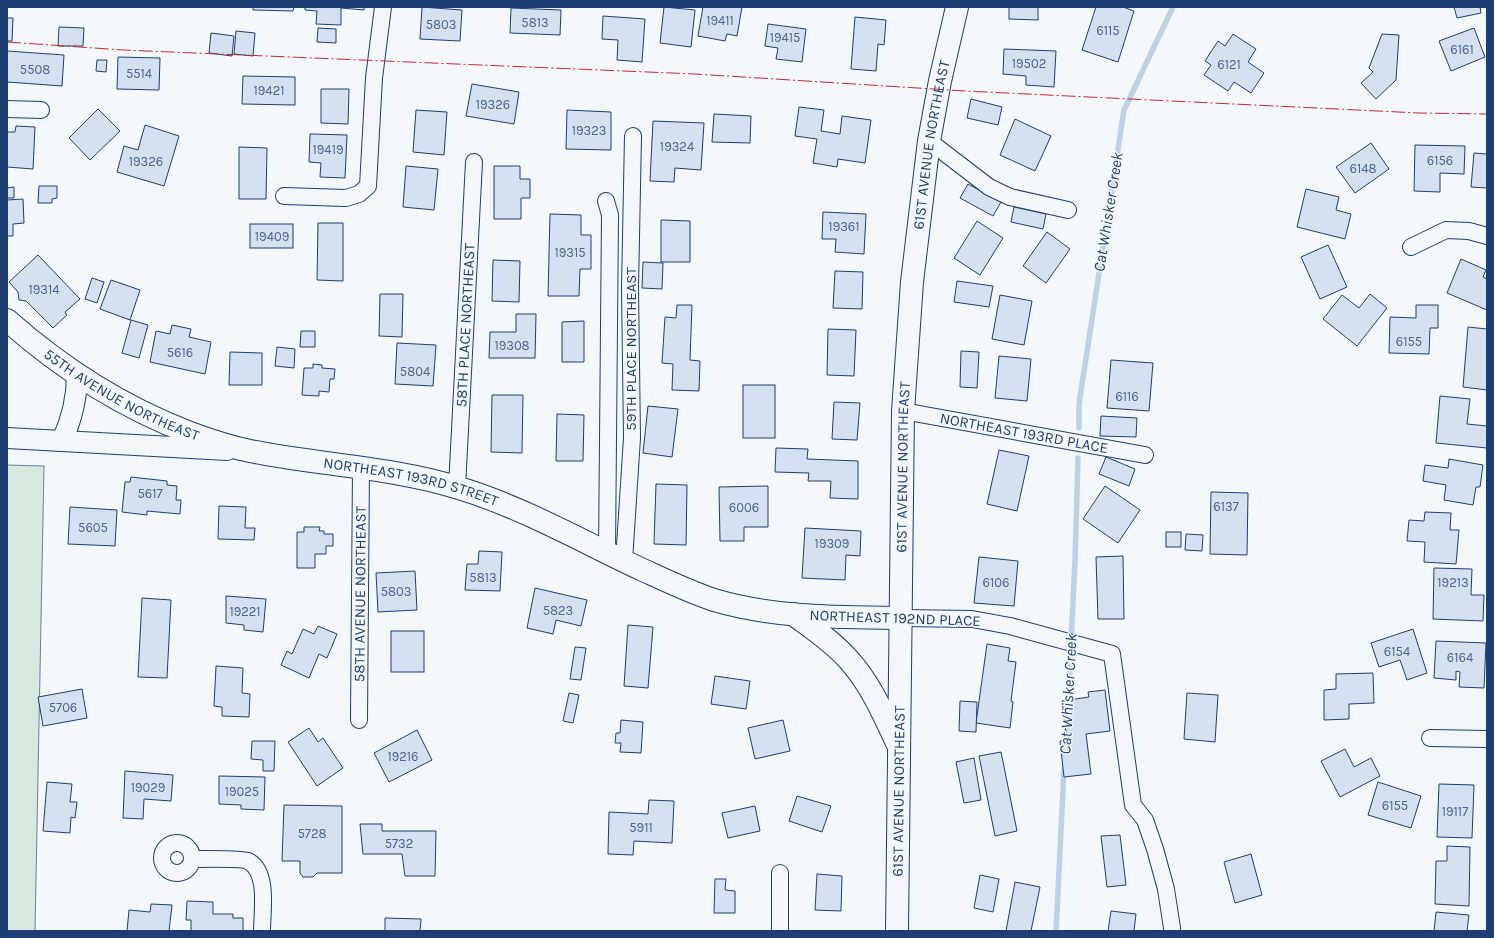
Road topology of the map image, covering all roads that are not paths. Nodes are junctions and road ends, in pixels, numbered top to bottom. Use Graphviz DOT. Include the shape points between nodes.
graph roads {
  1 [pos="383,7"];
  2 [pos="957,7"];
  3 [pos="7,109"];
  4 [pos="41,110"];
  5 [pos="633,136"];
  6 [pos="929,141"];
  7 [pos="474,162"];
  8 [pos="284,196"];
  9 [pos="606,201"];
  10 [pos="1068,210"];
  11 [pos="1487,236"];
  12 [pos="1411,247"];
  13 [pos="7,320"];
  14 [pos="77,375"];
  15 [pos="903,411"];
  16 [pos="7,438"];
  17 [pos="62,441"];
  18 [pos="248,451"];
  19 [pos="1145,455"];
  20 [pos="361,468"];
  21 [pos="457,488"];
  22 [pos="615,557"];
  23 [pos="793,614"];
  24 [pos="901,618"];
  25 [pos="359,720"];
  26 [pos="1430,738"];
  27 [pos="1487,739"];
  28 [pos="900,750"];
  29 [pos="192,859"];
  30 [pos="780,874"];
  31 [pos="1172,928"];
  32 [pos="262,931"];
  33 [pos="780,931"];
  34 [pos="897,931"];
  1 -- 8 [label="street" via="374,78 368,186 359,194 346,198"];
  2 -- 6 [label="main road, 61ST AVENUE NORTHEAST"];
  3 -- 4 [label="street"];
  5 -- 22 [label="street, 59TH PLACE NORTHEAST" via="630,288 632,438"];
  6 -- 10 [label="street" via="989,187 1010,197"];
  6 -- 15 [label="main road, 61ST AVENUE NORTHEAST" via="912,282"];
  7 -- 21 [label="street, 58TH PLACE NORTHEAST"];
  9 -- 22 [label="street, 59TH PLACE NORTHEAST" via="610,215"];
  11 -- 12 [label="street" via="1469,230 1446,230"];
  13 -- 14 [label="main road, 55TH AVENUE NORTHEAST"];
  14 -- 17 [label="street" via="77,394 73,412"];
  14 -- 18 [label="main road, 55TH AVENUE NORTHEAST" via="122,402 169,424"];
  15 -- 19 [label="street, NORTHEAST 193RD PLACE"];
  15 -- 24 [label="main road, 61ST AVENUE NORTHEAST"];
  16 -- 17 [label="street, NORTHEAST 193RD STREET"];
  17 -- 18 [label="street, NORTHEAST 193RD STREET"];
  18 -- 20 [label="main road, NORTHEAST 193RD STREET"];
  20 -- 21 [label="main road, NORTHEAST 193RD STREET" via="408,475"];
  20 -- 25 [label="street, 58TH AVENUE NORTHEAST"];
  21 -- 22 [label="main road, NORTHEAST 193RD STREET" via="490,499"];
  22 -- 23 [label="main road, NORTHEAST 193RD STREET" via="685,589 714,599 743,607"];
  23 -- 24 [label="main road, NORTHEAST 192ND PLACE"];
  23 -- 28 [label="main road" via="824,637 862,676 882,709"];
  24 -- 28 [label="main road, 61ST AVENUE NORTHEAST"];
  24 -- 31 [label="street, NORTHEAST 192ND PLACE" via="972,619 1010,626 1112,654 1133,805 1145,820 1155,849 1166,889"];
  26 -- 27 [label="street"];
  28 -- 34 [label="main road, 61ST AVENUE NORTHEAST"];
  29 -- 32 [label="street" via="247,861 257,868 263,885"];
  30 -- 33 [label="street"];
}
